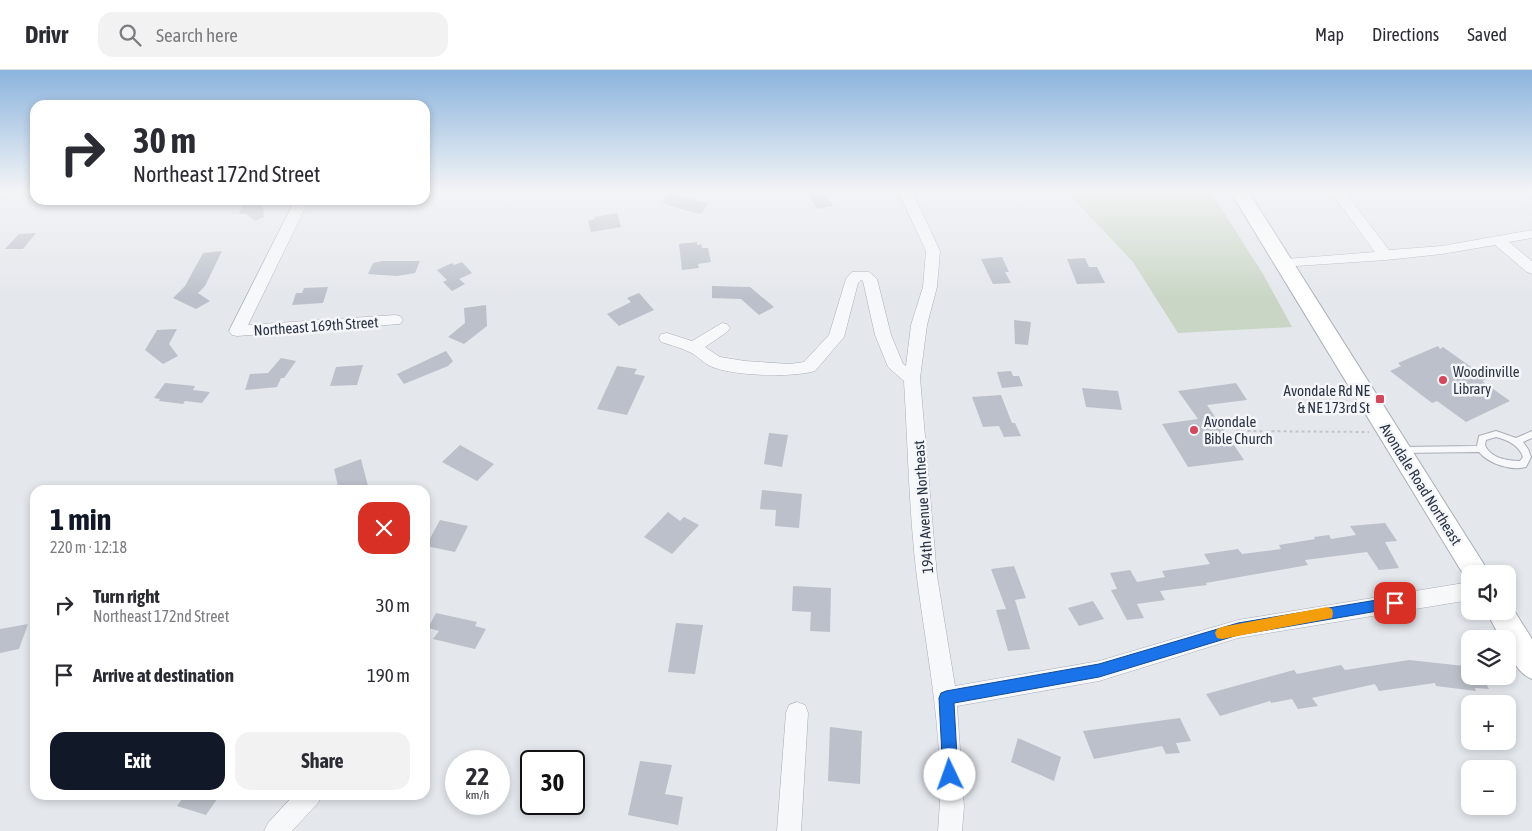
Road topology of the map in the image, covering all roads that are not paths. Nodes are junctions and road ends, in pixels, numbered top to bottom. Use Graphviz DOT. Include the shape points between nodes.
graph roads {
  1 [pos="289,227"];
  2 [pos="922,227"];
  3 [pos="1262,227"];
  4 [pos="1364,227"];
  5 [pos="1532,234"];
  6 [pos="1499,241"];
  7 [pos="1386,256"];
  8 [pos="1286,264"];
  9 [pos="1532,269"];
  10 [pos="395,320"];
  11 [pos="722,328"];
  12 [pos="667,338"];
  13 [pos="694,347"];
  14 [pos="912,378"];
  15 [pos="1532,434"];
  16 [pos="1517,441"];
  17 [pos="1482,449"];
  18 [pos="1400,450"];
  19 [pos="1471,565"];
  20 [pos="1461,592"];
  21 [pos="1505,620"];
  22 [pos="1532,665"];
  23 [pos="946,698"];
  24 [pos="797,713"];
  25 [pos="305,800"];
  26 [pos="276,831"];
  27 [pos="789,831"];
  28 [pos="950,831"];
  1 -- 10 [label="street, Northeast 169th Street" via="237,331"];
  2 -- 14 [label="street, 194th Avenue Northeast" via="933,251 930,287 919,325"];
  3 -- 8 [label="main road, Avondale Road Northeast"];
  4 -- 7 [label="street"];
  5 -- 6 [label="street"];
  6 -- 7 [label="street"];
  6 -- 9 [label="street"];
  7 -- 8 [label="street"];
  8 -- 18 [label="main road, Avondale Road Northeast"];
  11 -- 13 [label="street"];
  12 -- 13 [label="street"];
  13 -- 14 [label="street" via="716,362 790,370 809,367 836,337 851,282 857,275 864,275 870,279 874,290 883,334 896,368"];
  14 -- 23 [label="street, 194th Avenue Northeast" via="928,576"];
  15 -- 16 [label="lane"];
  16 -- 17 [label="lane" via="1496,434 1486,435 1480,442"];
  16 -- 17 [label="lane" via="1528,457 1522,466 1504,464"];
  17 -- 18 [label="lane"];
  18 -- 19 [label="main road, Avondale Road Northeast"];
  20 -- 23 [label="street" via="1238,629 1099,671"];
  21 -- 22 [label="main road"];
  23 -- 28 [label="street, 194th Avenue Northeast" via="952,807"];
  24 -- 27 [label="street"];
  25 -- 26 [label="street"];
}
